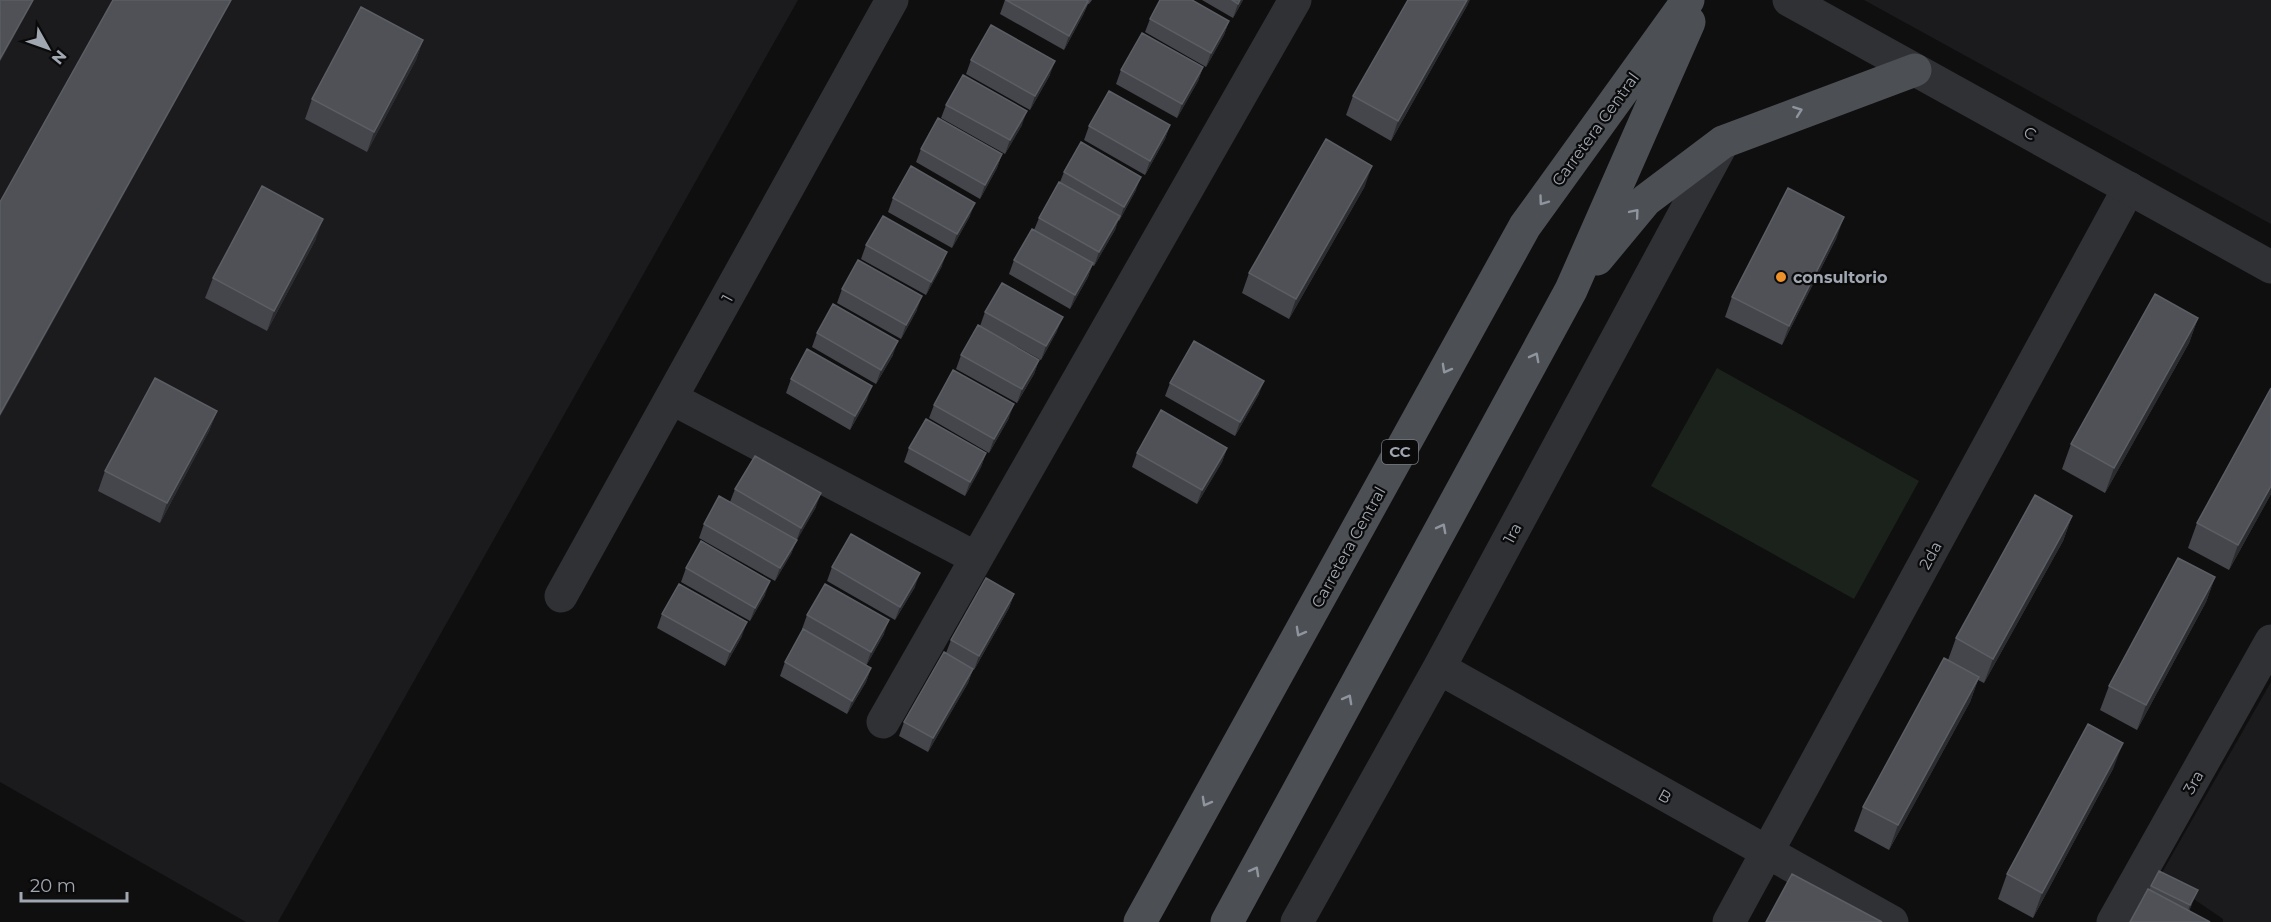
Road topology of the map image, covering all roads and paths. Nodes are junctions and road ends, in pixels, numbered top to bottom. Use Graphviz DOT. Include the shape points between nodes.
graph roads {
  1 [pos="892,0"];
  2 [pos="1295,0"];
  3 [pos="1688,0"];
  4 [pos="1699,0"];
  5 [pos="1789,0"];
  6 [pos="1915,70"];
  7 [pos="1723,142"];
  8 [pos="2129,188"];
  9 [pos="2271,267"];
  10 [pos="1571,290"];
  11 [pos="672,398"];
  12 [pos="976,558"];
  13 [pos="561,596"];
  14 [pos="2271,641"];
  15 [pos="1439,668"];
  16 [pos="883,722"];
  17 [pos="1767,854"];
  18 [pos="1140,922"];
  19 [pos="1227,922"];
  20 [pos="1297,922"];
  21 [pos="1730,922"];
  22 [pos="1892,922"];
  23 [pos="2113,922"];
  1 -- 11 [label="street, 1"];
  2 -- 12 [label="street"];
  3 -- 18 [label="main road, Carretera Central / CC, one-way" via="1525,226"];
  4 -- 10 [label="main road, Carretera Central"];
  5 -- 6 [label="street, C"];
  7 -- 6 [label="main road, one-way"];
  6 -- 8 [label="street, C"];
  10 -- 7 [label="main road, one-way" via="1646,200"];
  7 -- 15 [label="street, 1ra"];
  8 -- 9 [label="street, C"];
  8 -- 17 [label="street, 2da"];
  19 -- 10 [label="main road, Carretera Central, one-way"];
  11 -- 12 [label="street"];
  11 -- 13 [label="street, 1"];
  12 -- 16 [label="street"];
  14 -- 23 [label="street, 3ra"];
  15 -- 17 [label="street, B"];
  15 -- 20 [label="street, 1ra"];
  17 -- 21 [label="street, 2da"];
  17 -- 22 [label="street, B"];
}
